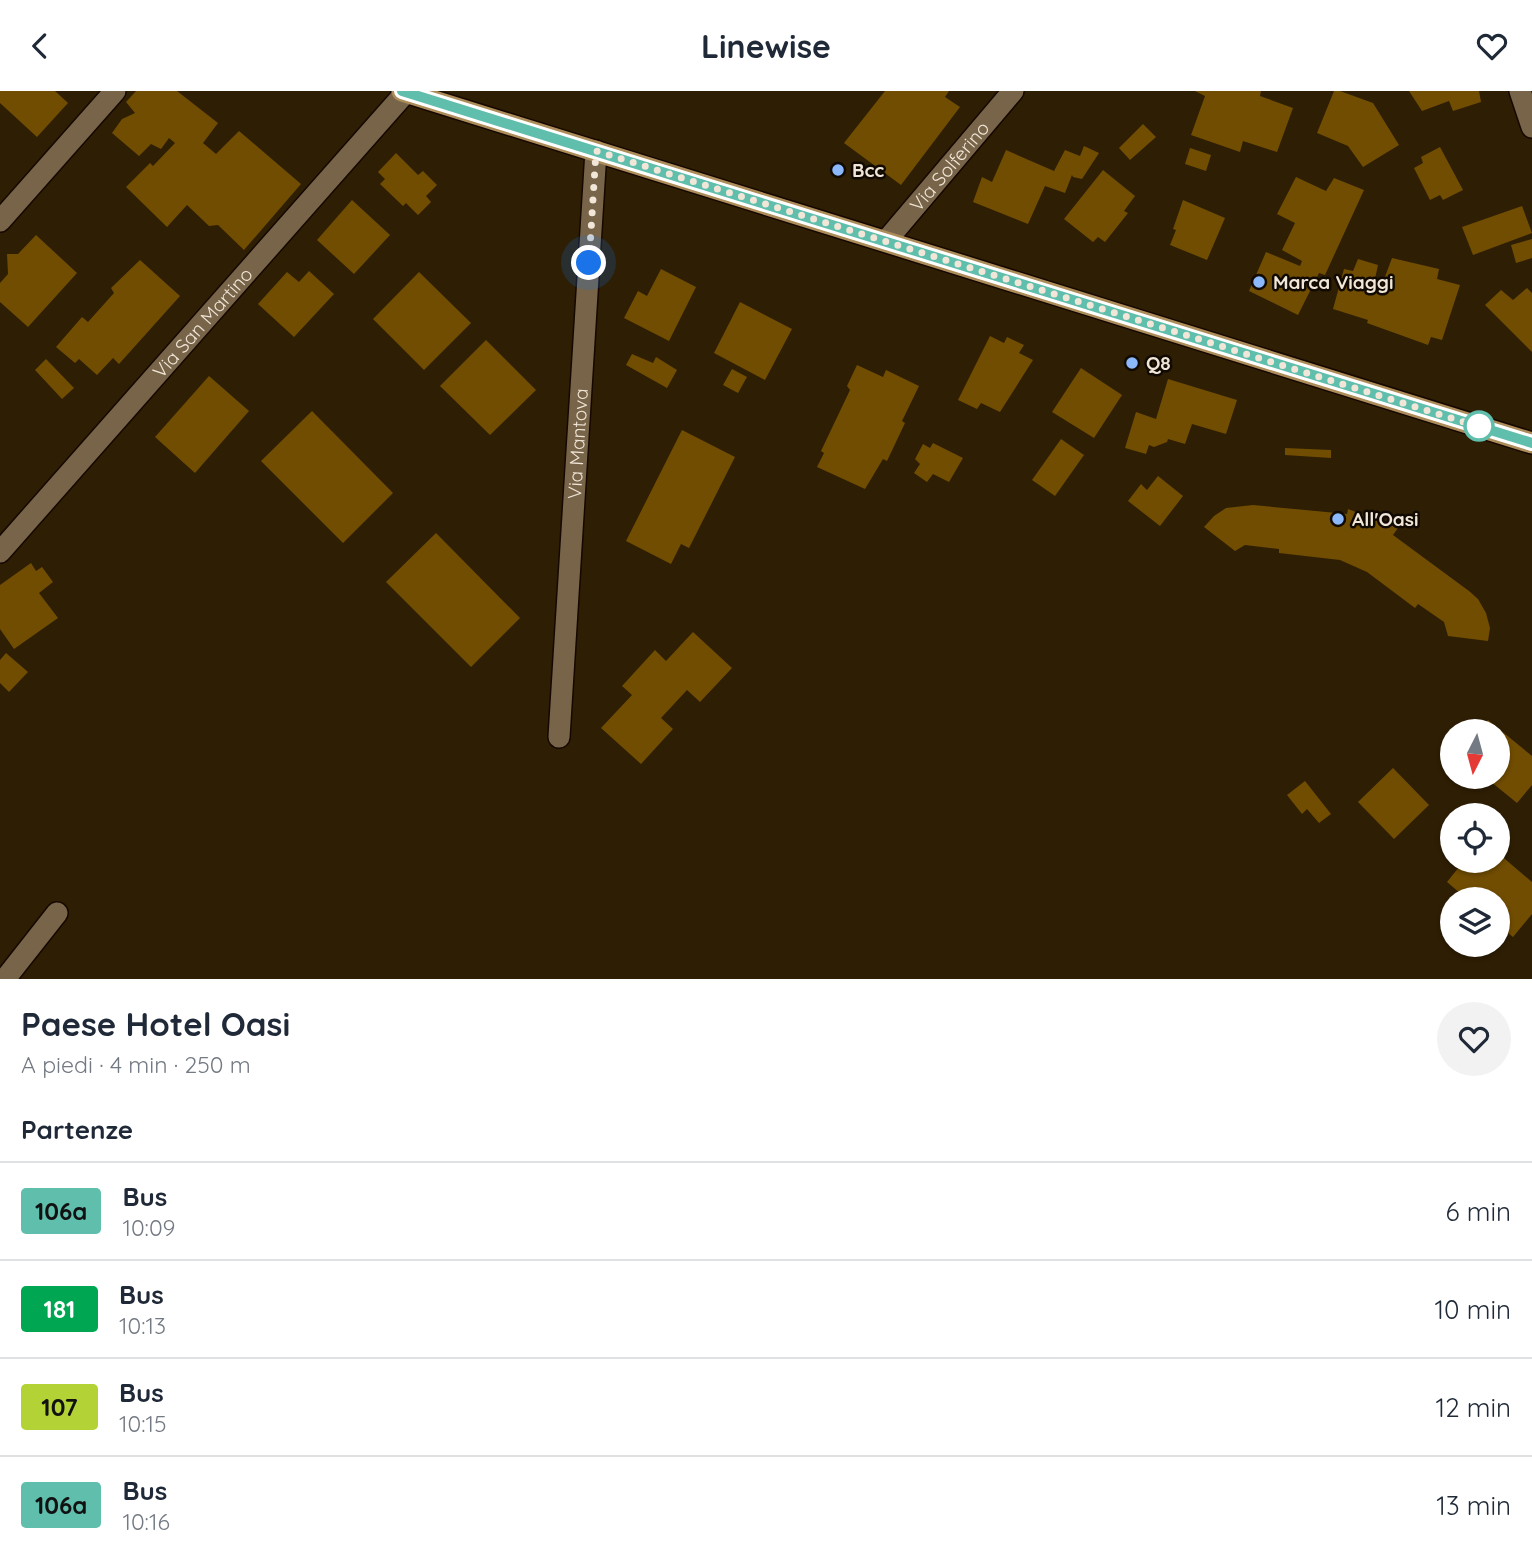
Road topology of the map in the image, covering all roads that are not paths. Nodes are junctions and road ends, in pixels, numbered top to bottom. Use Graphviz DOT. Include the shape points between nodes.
graph roads {
  1 [pos="114,91"];
  2 [pos="1013,91"];
  3 [pos="1520,91"];
  4 [pos="404,92"];
  5 [pos="1532,127"];
  6 [pos="596,151"];
  7 [pos="0,221"];
  8 [pos="886,241"];
  9 [pos="1532,443"];
  10 [pos="0,552"];
  11 [pos="559,737"];
  12 [pos="57,913"];
  13 [pos="5,979"];
  1 -- 7 [label="street"];
  2 -- 8 [label="street, Via Solferino"];
  3 -- 5 [label="street"];
  4 -- 6 [label="main road"];
  4 -- 10 [label="street, Via San Martino"];
  6 -- 8 [label="main road"];
  6 -- 11 [label="street, Via Mantova"];
  8 -- 9 [label="main road"];
  12 -- 13 [label="street"];
}
